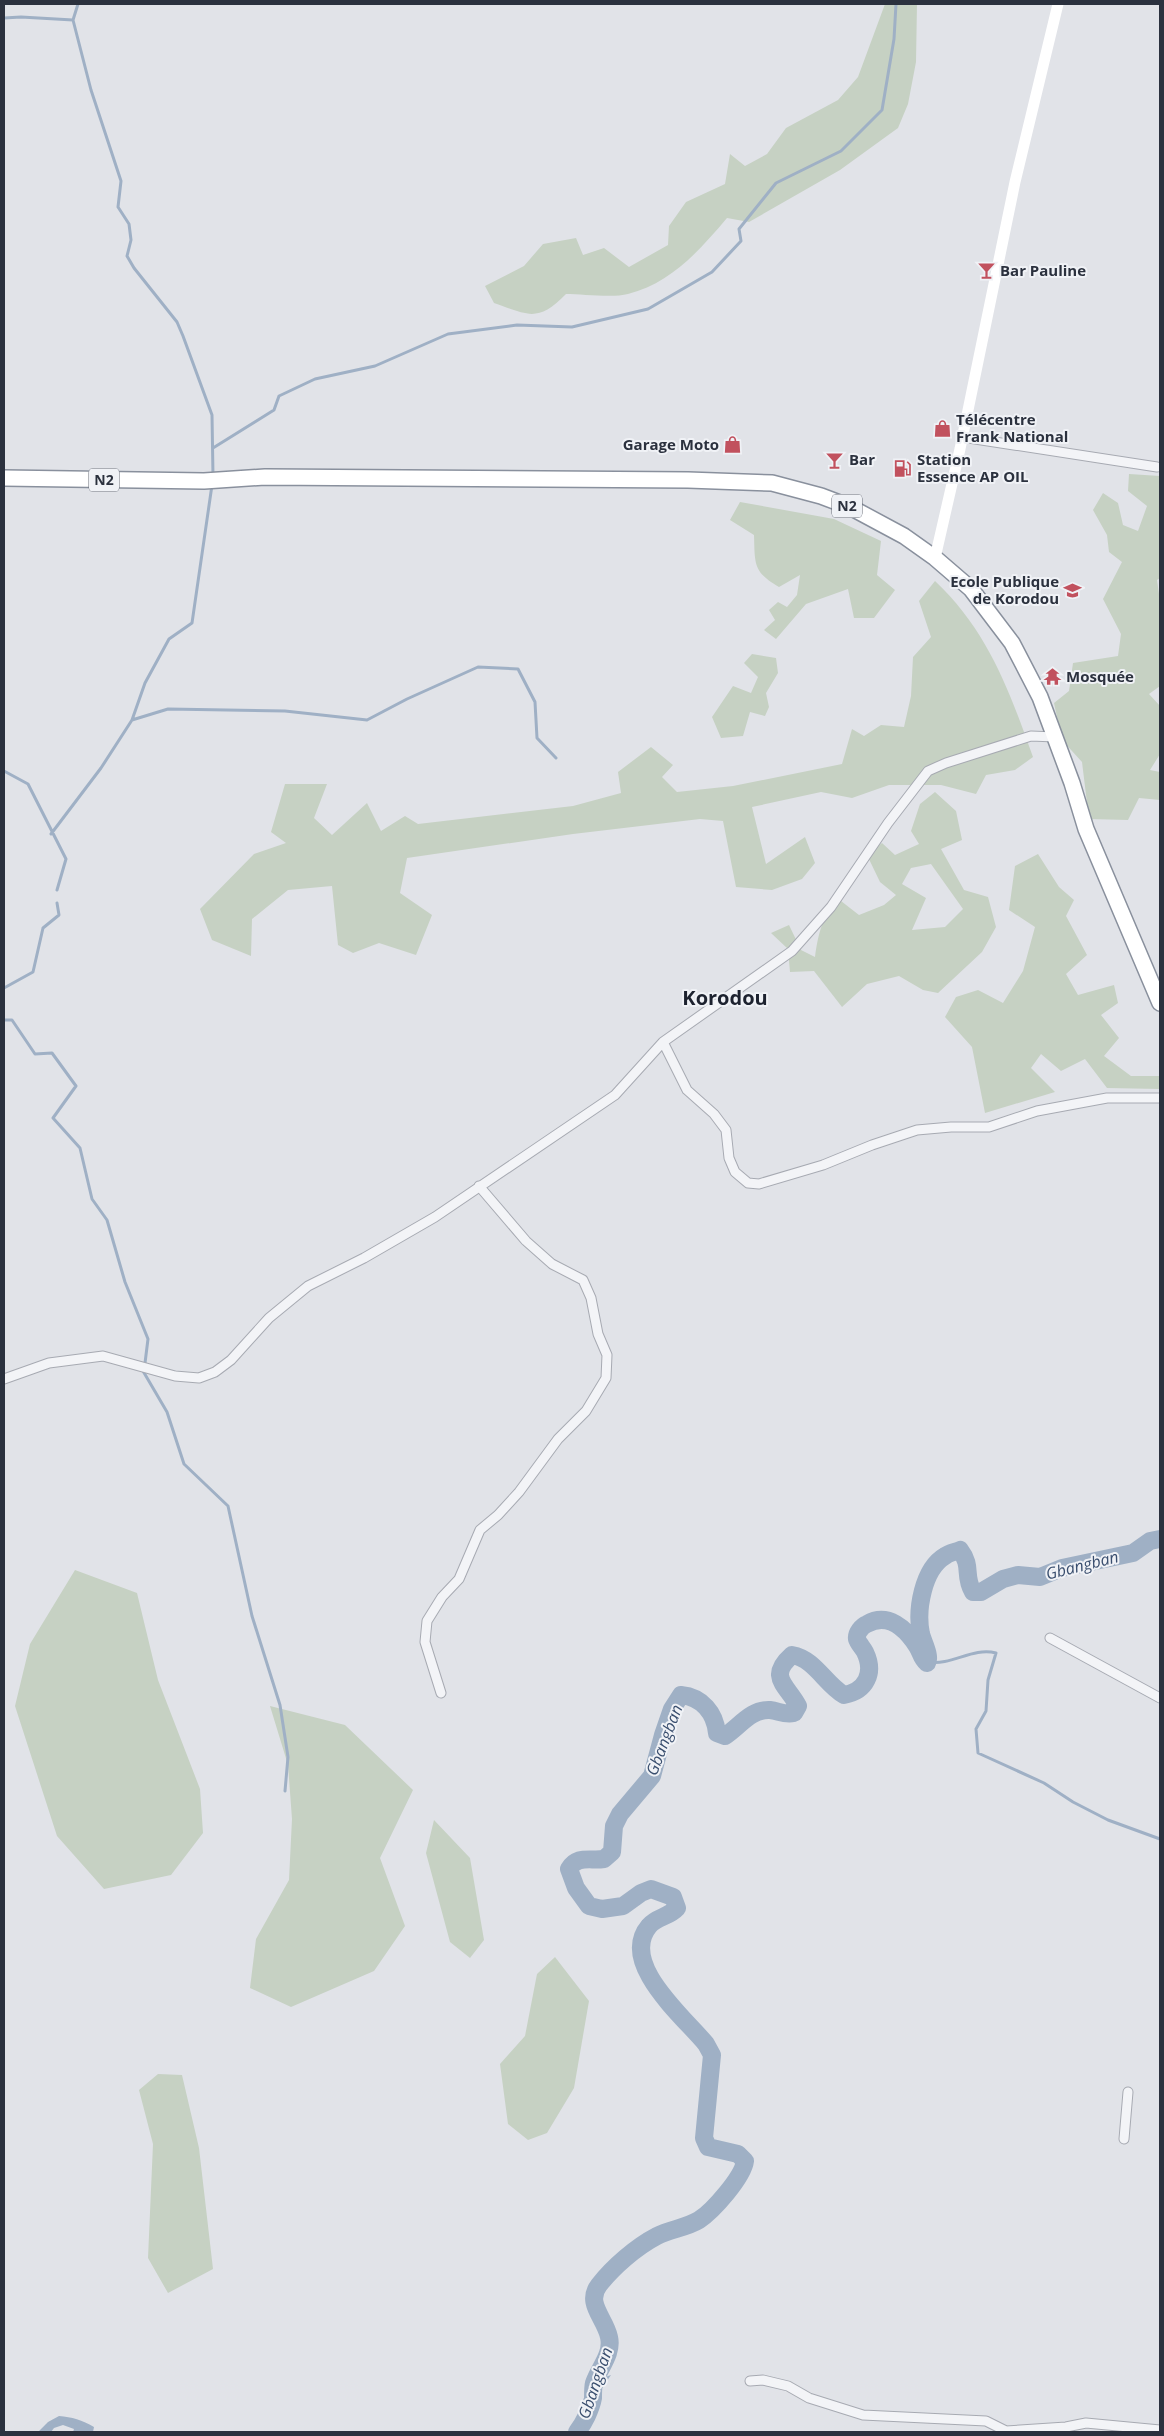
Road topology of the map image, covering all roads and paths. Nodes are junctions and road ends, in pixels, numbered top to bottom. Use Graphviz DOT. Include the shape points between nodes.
graph roads {
  1 [pos="1058,4"];
  2 [pos="962,437"];
  3 [pos="1157,467"];
  4 [pos="4,478"];
  5 [pos="935,558"];
  6 [pos="1055,737"];
  7 [pos="1160,1003"];
  8 [pos="663,1042"];
  9 [pos="1160,1098"];
  10 [pos="480,1186"];
  11 [pos="4,1379"];
  12 [pos="1050,1638"];
  13 [pos="441,1693"];
  14 [pos="1160,1698"];
  15 [pos="1128,2092"];
  16 [pos="1124,2139"];
  17 [pos="750,2381"];
  18 [pos="1066,2430"];
  19 [pos="1160,2430"];
  1 -- 2 [label="street" via="1015,182"];
  2 -- 3 [label="street"];
  2 -- 5 [label="street"];
  4 -- 5 [label="highway, N2" via="772,483 822,496 869,516"];
  5 -- 6 [label="highway, N2" via="971,589 1012,643 1040,697"];
  6 -- 7 [label="highway, N2" via="1086,829"];
  6 -- 8 [label="street" via="1031,736 928,771 831,907 792,951"];
  8 -- 9 [label="street" via="687,1090 714,1114 726,1130 729,1158 735,1172 748,1183 760,1184 823,1165 917,1130 989,1126 1037,1112 1107,1098"];
  8 -- 10 [label="street" via="615,1095"];
  10 -- 11 [label="street" via="435,1217 308,1286 269,1318 216,1372 199,1378 175,1376 102,1356 49,1363"];
  10 -- 13 [label="street" via="526,1241 552,1264 582,1280 591,1298 598,1334 607,1355 606,1378 586,1411 558,1439 519,1492 480,1530 458,1579 442,1597 428,1621 425,1642"];
  12 -- 14 [label="street"];
  15 -- 16 [label="street"];
  17 -- 18 [label="street" via="763,2380 788,2386 809,2398 863,2414 986,2421 1006,2431"];
  18 -- 19 [label="street" via="1086,2422"];
}
